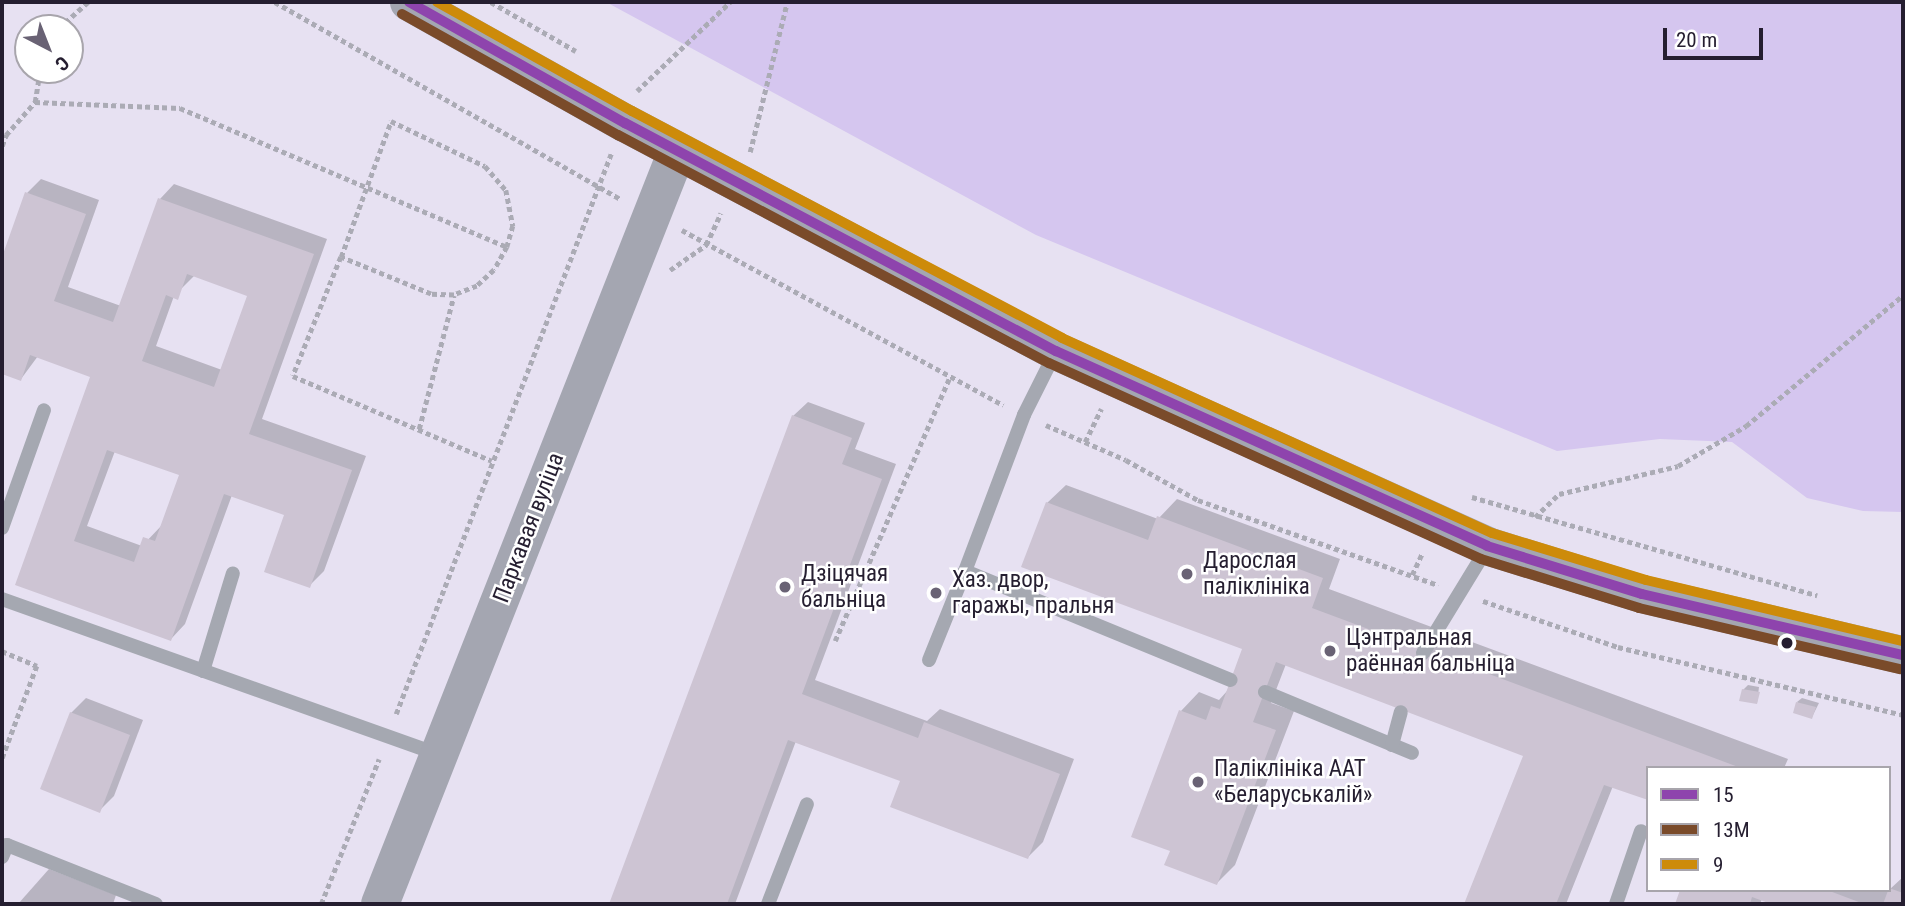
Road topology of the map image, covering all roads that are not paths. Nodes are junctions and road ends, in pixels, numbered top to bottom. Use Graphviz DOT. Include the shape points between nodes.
graph roads {
  1 [pos="409,2"];
  2 [pos="677,151"];
  3 [pos="1056,351"];
  4 [pos="44,410"];
  5 [pos="2,528"];
  6 [pos="1487,547"];
  7 [pos="965,571"];
  8 [pos="233,573"];
  9 [pos="2,598"];
  10 [pos="1423,653"];
  11 [pos="1903,655"];
  12 [pos="929,660"];
  13 [pos="203,671"];
  14 [pos="1231,680"];
  15 [pos="1265,692"];
  16 [pos="1401,712"];
  17 [pos="1392,745"];
  18 [pos="1412,753"];
  19 [pos="440,755"];
  20 [pos="807,804"];
  21 [pos="1641,831"];
  22 [pos="2,857"];
  23 [pos="156,904"];
  24 [pos="380,904"];
  25 [pos="768,904"];
  26 [pos="1616,904"];
  1 -- 2 [label="main road"];
  2 -- 3 [label="main road"];
  2 -- 19 [label="main road, Паркавая вуліца"];
  3 -- 6 [label="main road"];
  3 -- 7 [label="lane" via="1024,415"];
  4 -- 5 [label="lane"];
  6 -- 10 [label="lane"];
  6 -- 11 [label="main road" via="1655,598"];
  7 -- 12 [label="lane"];
  7 -- 14 [label="lane"];
  8 -- 13 [label="lane"];
  9 -- 13 [label="lane"];
  13 -- 19 [label="lane"];
  15 -- 17 [label="lane"];
  16 -- 17 [label="lane"];
  17 -- 18 [label="lane"];
  19 -- 24 [label="main road, Паркавая вуліца"];
  20 -- 25 [label="lane"];
  21 -- 26 [label="lane"];
  22 -- 23 [label="lane" via="7,845"];
}
